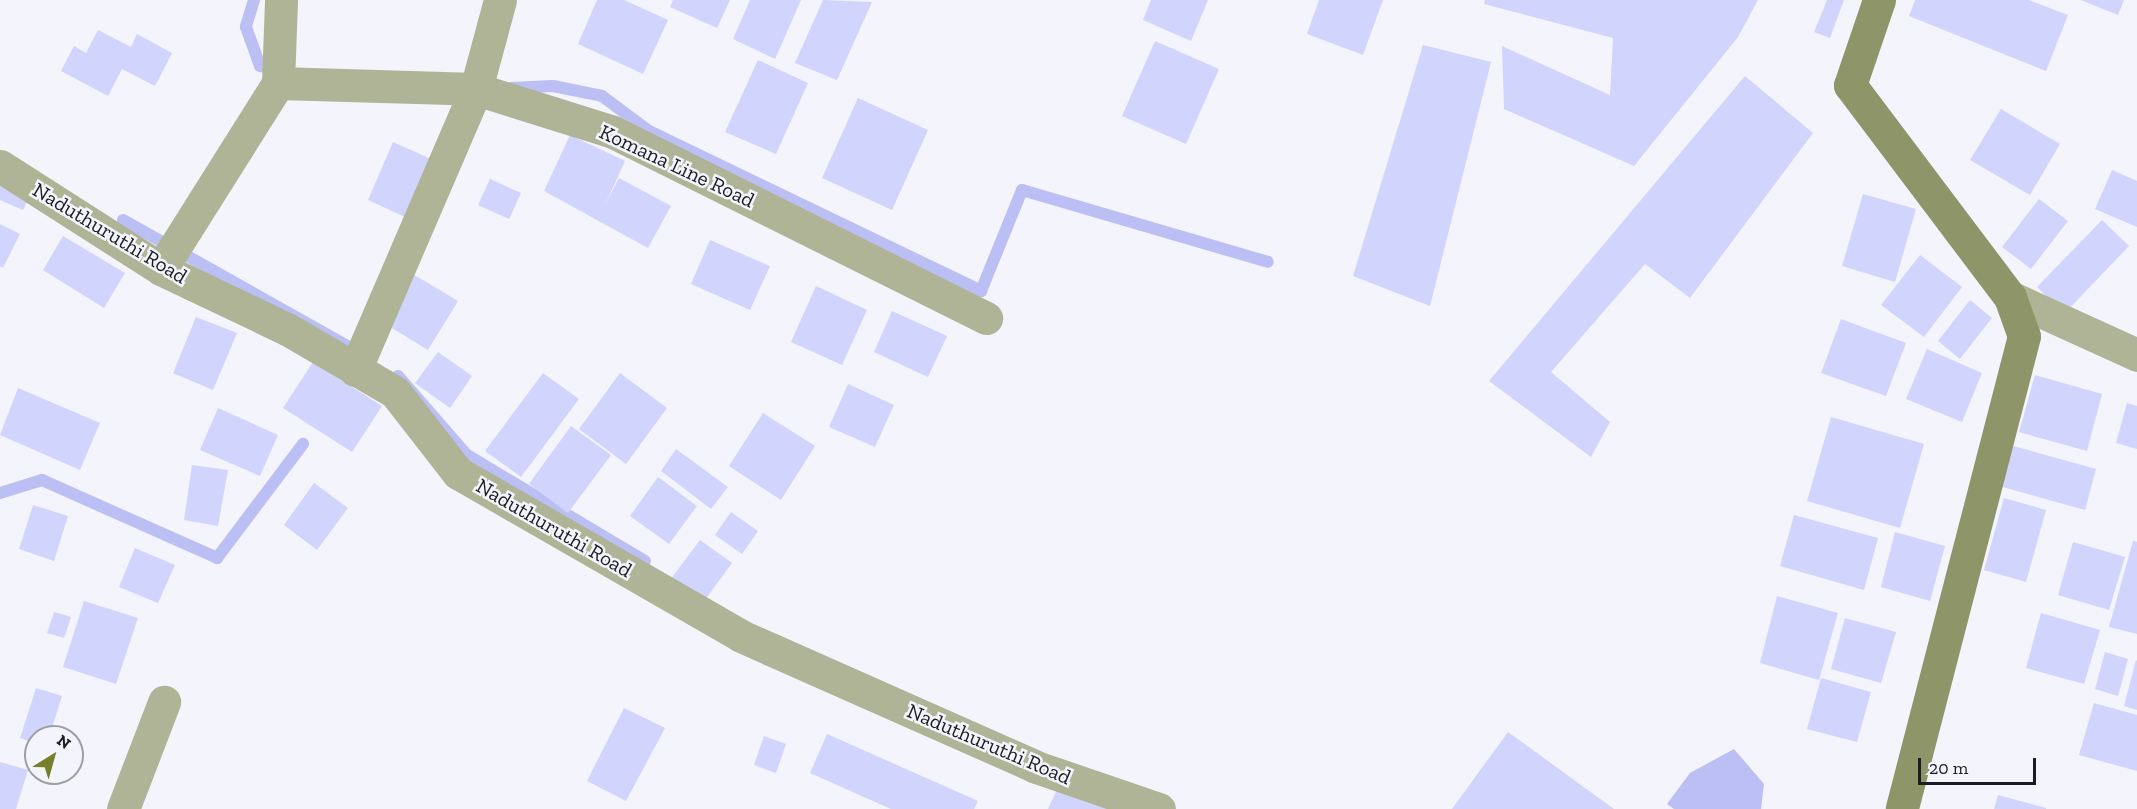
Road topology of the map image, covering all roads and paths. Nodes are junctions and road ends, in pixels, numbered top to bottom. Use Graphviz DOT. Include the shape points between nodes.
graph roads {
  1 [pos="281,0"];
  2 [pos="500,0"];
  3 [pos="1879,0"];
  4 [pos="278,83"];
  5 [pos="476,89"];
  6 [pos="0,166"];
  7 [pos="161,269"];
  8 [pos="2010,297"];
  9 [pos="986,318"];
  10 [pos="2137,355"];
  11 [pos="355,370"];
  12 [pos="164,702"];
  13 [pos="123,809"];
  14 [pos="1159,809"];
  15 [pos="1902,809"];
  1 -- 4 [label="street"];
  2 -- 5 [label="street"];
  3 -- 8 [label="main road" via="1850,85"];
  4 -- 5 [label="street, Komana Line Road"];
  4 -- 7 [label="street"];
  5 -- 9 [label="street, Komana Line Road" via="613,132"];
  5 -- 11 [label="street"];
  6 -- 7 [label="street, Naduthuruthi Road"];
  7 -- 11 [label="street, Naduthuruthi Road" via="287,329"];
  8 -- 10 [label="street"];
  8 -- 15 [label="main road" via="2024,336"];
  11 -- 14 [label="street, Naduthuruthi Road" via="395,392 458,473 741,636 1036,767"];
  12 -- 13 [label="street"];
}
